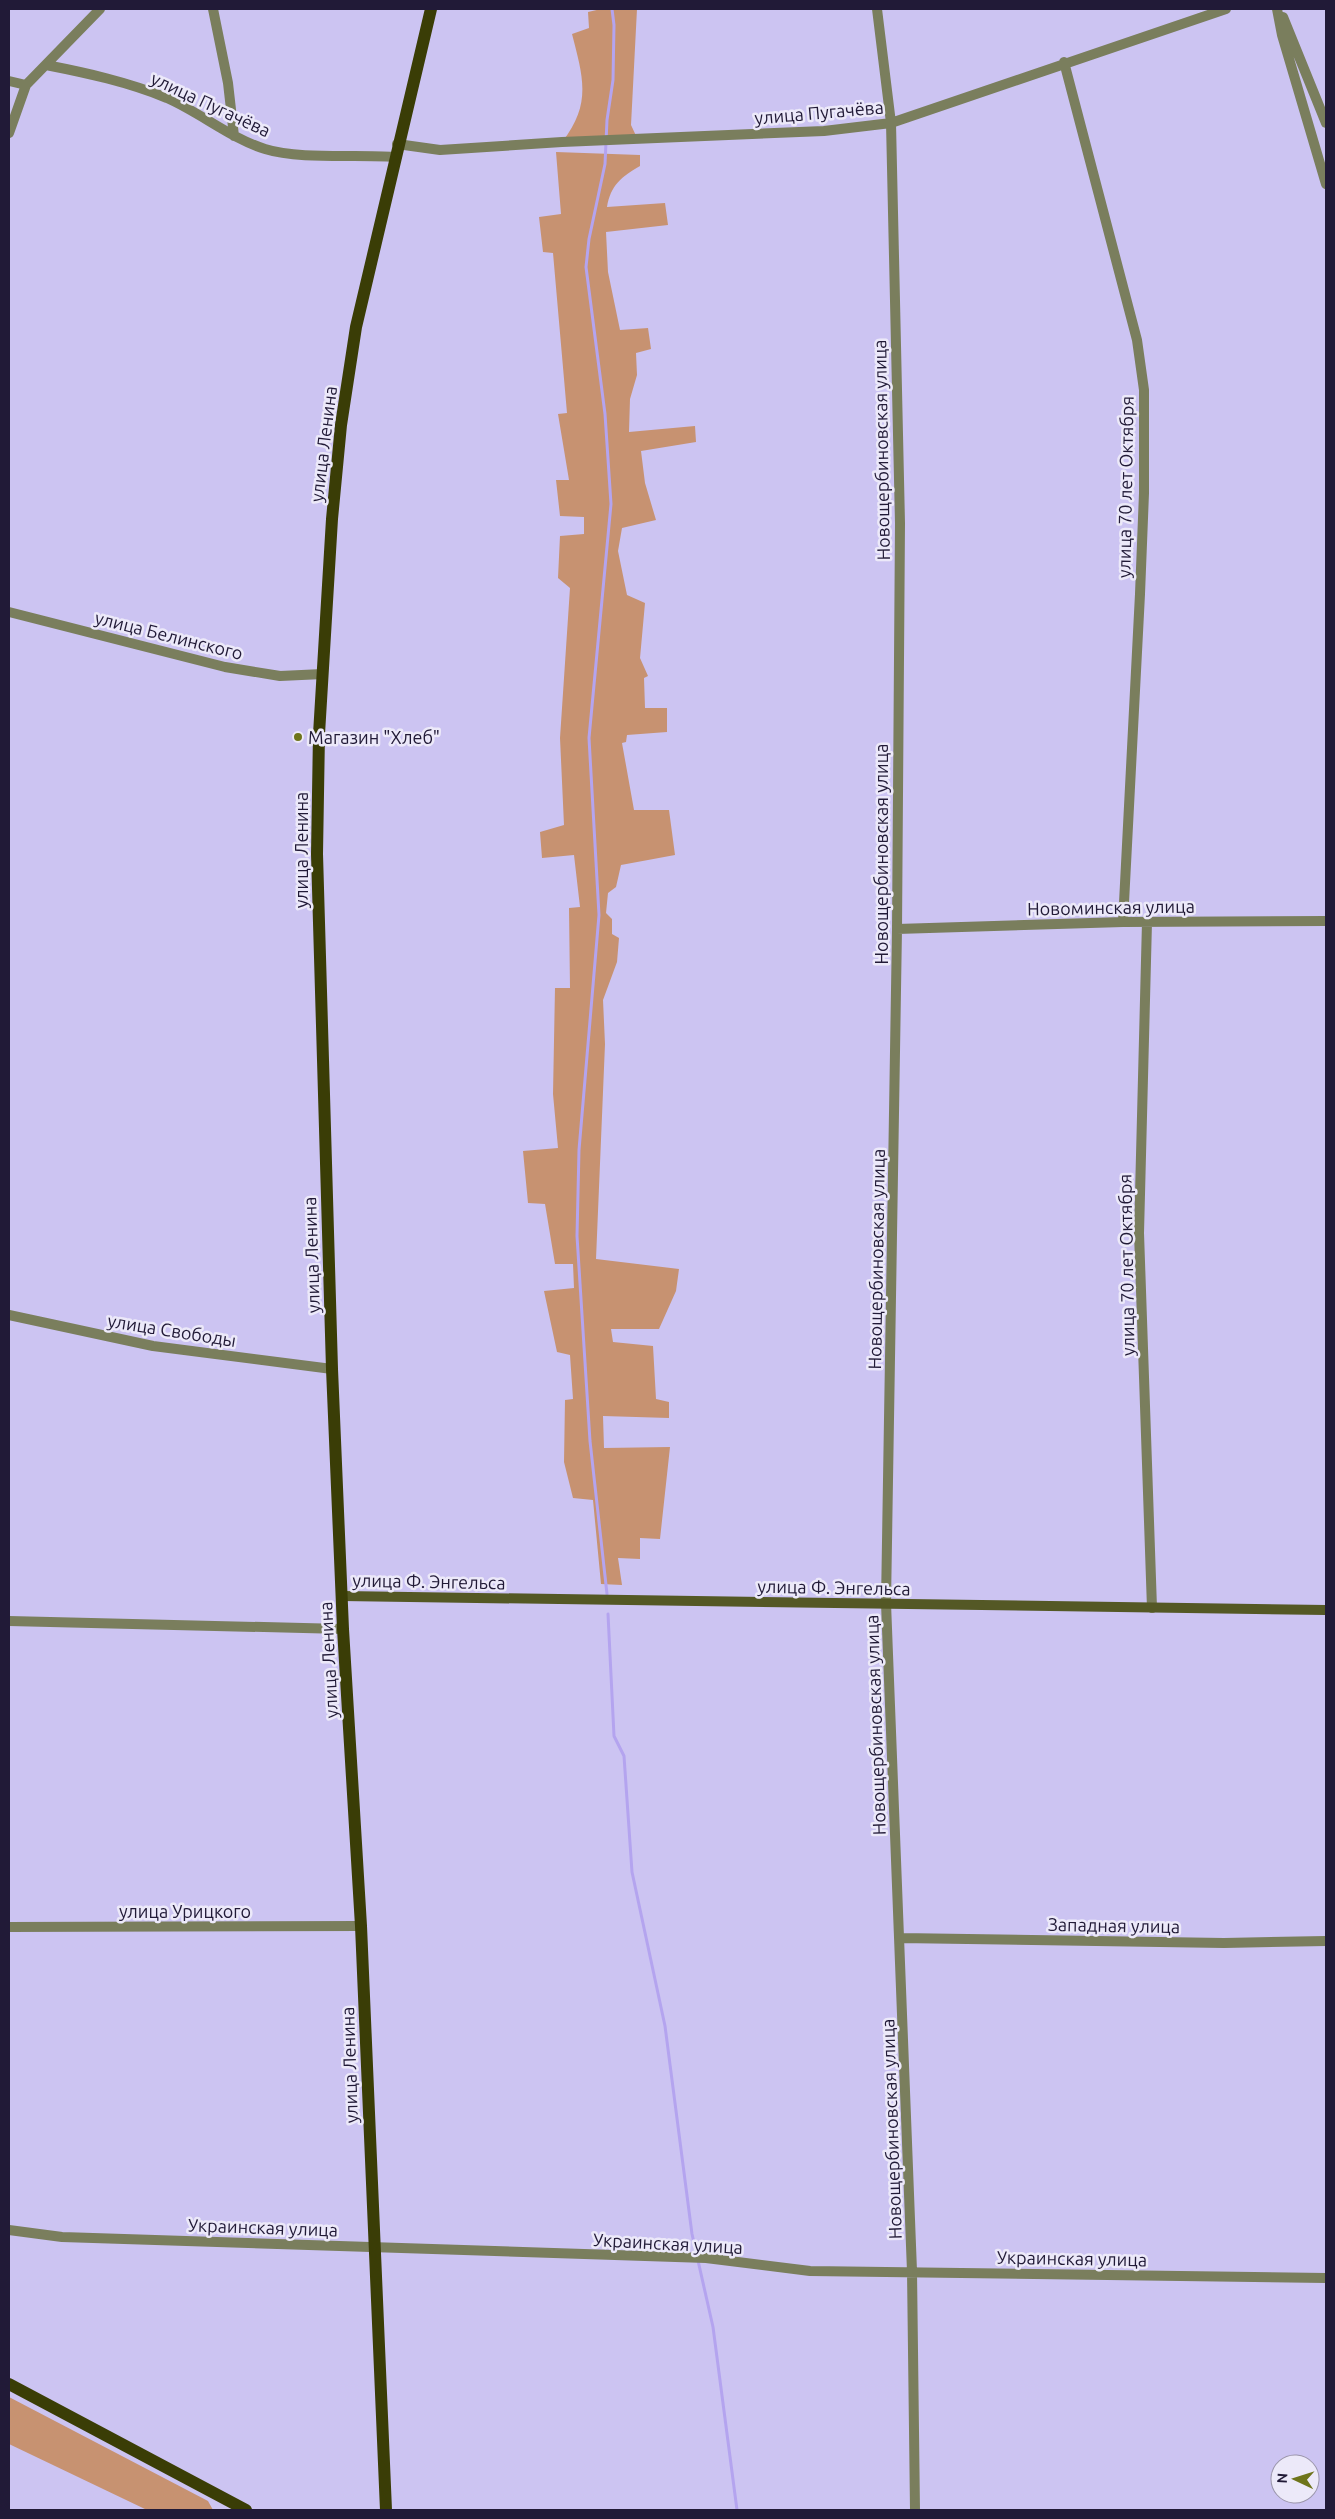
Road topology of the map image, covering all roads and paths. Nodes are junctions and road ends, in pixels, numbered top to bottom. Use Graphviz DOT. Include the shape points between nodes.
graph roads {
  1 [pos="100,9"];
  2 [pos="213,9"];
  3 [pos="431,9"];
  4 [pos="876,9"];
  5 [pos="1226,9"];
  6 [pos="1279,9"];
  7 [pos="1064,62"];
  8 [pos="46,66"];
  9 [pos="9,81"];
  10 [pos="26,84"];
  11 [pos="891,123"];
  12 [pos="1326,123"];
  13 [pos="9,133"];
  14 [pos="234,136"];
  15 [pos="396,151"];
  16 [pos="1326,184"];
  17 [pos="9,612"];
  18 [pos="323,674"];
  19 [pos="1123,922"];
  20 [pos="1147,922"];
  21 [pos="1326,922"];
  22 [pos="897,929"];
  23 [pos="9,1315"];
  24 [pos="332,1369"];
  25 [pos="342,1596"];
  26 [pos="886,1603"];
  27 [pos="1152,1608"];
  28 [pos="1326,1610"];
  29 [pos="9,1621"];
  30 [pos="343,1629"];
  31 [pos="361,1926"];
  32 [pos="9,1927"];
  33 [pos="900,1938"];
  34 [pos="1326,1941"];
  35 [pos="9,2230"];
  36 [pos="374,2246"];
  37 [pos="912,2271"];
  38 [pos="1326,2278"];
  39 [pos="9,2384"];
  40 [pos="246,2510"];
  41 [pos="386,2510"];
  42 [pos="915,2510"];
  1 -- 8 [label="street"];
  2 -- 14 [label="street" via="228,82"];
  3 -- 15 [label="main road, улица Ленина"];
  4 -- 11 [label="street, Новощербиновская улица"];
  5 -- 7 [label="street, улица Пугачёва"];
  6 -- 12 [label="street"];
  6 -- 16 [label="street" via="1282,34"];
  7 -- 11 [label="street, улица Пугачёва"];
  7 -- 19 [label="street, улица 70 лет Октября" via="1135,331 1144,390 1142,530"];
  8 -- 10 [label="street"];
  8 -- 14 [label="street, улица Пугачёва" via="96,75 168,99"];
  9 -- 10 [label="street"];
  10 -- 13 [label="street"];
  11 -- 15 [label="street, улица Пугачёва" via="824,131"];
  11 -- 22 [label="street, Новощербиновская улица" via="900,524"];
  14 -- 15 [label="street, улица Пугачёва" via="266,149 311,155"];
  15 -- 18 [label="main road, улица Ленина" via="356,327 341,425"];
  17 -- 18 [label="street, улица Белинского" via="225,667 280,676"];
  18 -- 24 [label="main road, улица Ленина" via="317,854"];
  19 -- 20 [label="street, Новоминская улица"];
  19 -- 22 [label="street, Новоминская улица"];
  20 -- 21 [label="street, Новоминская улица"];
  20 -- 27 [label="street, улица 70 лет Октября" via="1139,1232"];
  22 -- 26 [label="street, Новощербиновская улица"];
  23 -- 24 [label="street, улица Свободы" via="153,1346"];
  24 -- 25 [label="main road, улица Ленина"];
  25 -- 26 [label="main road, улица Ф. Энгельса"];
  25 -- 30 [label="main road, улица Ленина"];
  26 -- 27 [label="main road, улица Ф. Энгельса"];
  26 -- 33 [label="street, Новощербиновская улица"];
  27 -- 28 [label="main road, улица Ф. Энгельса"];
  29 -- 30 [label="street"];
  30 -- 31 [label="main road, улица Ленина"];
  31 -- 32 [label="street, улица Урицкого"];
  31 -- 36 [label="main road, улица Ленина"];
  33 -- 34 [label="street, Западная улица" via="1224,1943"];
  33 -- 37 [label="street, Новощербиновская улица"];
  35 -- 36 [label="street, Украинская улица" via="62,2237"];
  36 -- 37 [label="street, Украинская улица" via="706,2258 810,2271"];
  36 -- 41 [label="main road, улица Ленина"];
  37 -- 38 [label="street, Украинская улица"];
  37 -- 42 [label="street, Новощербиновская улица"];
  39 -- 40 [label="main road"];
}
